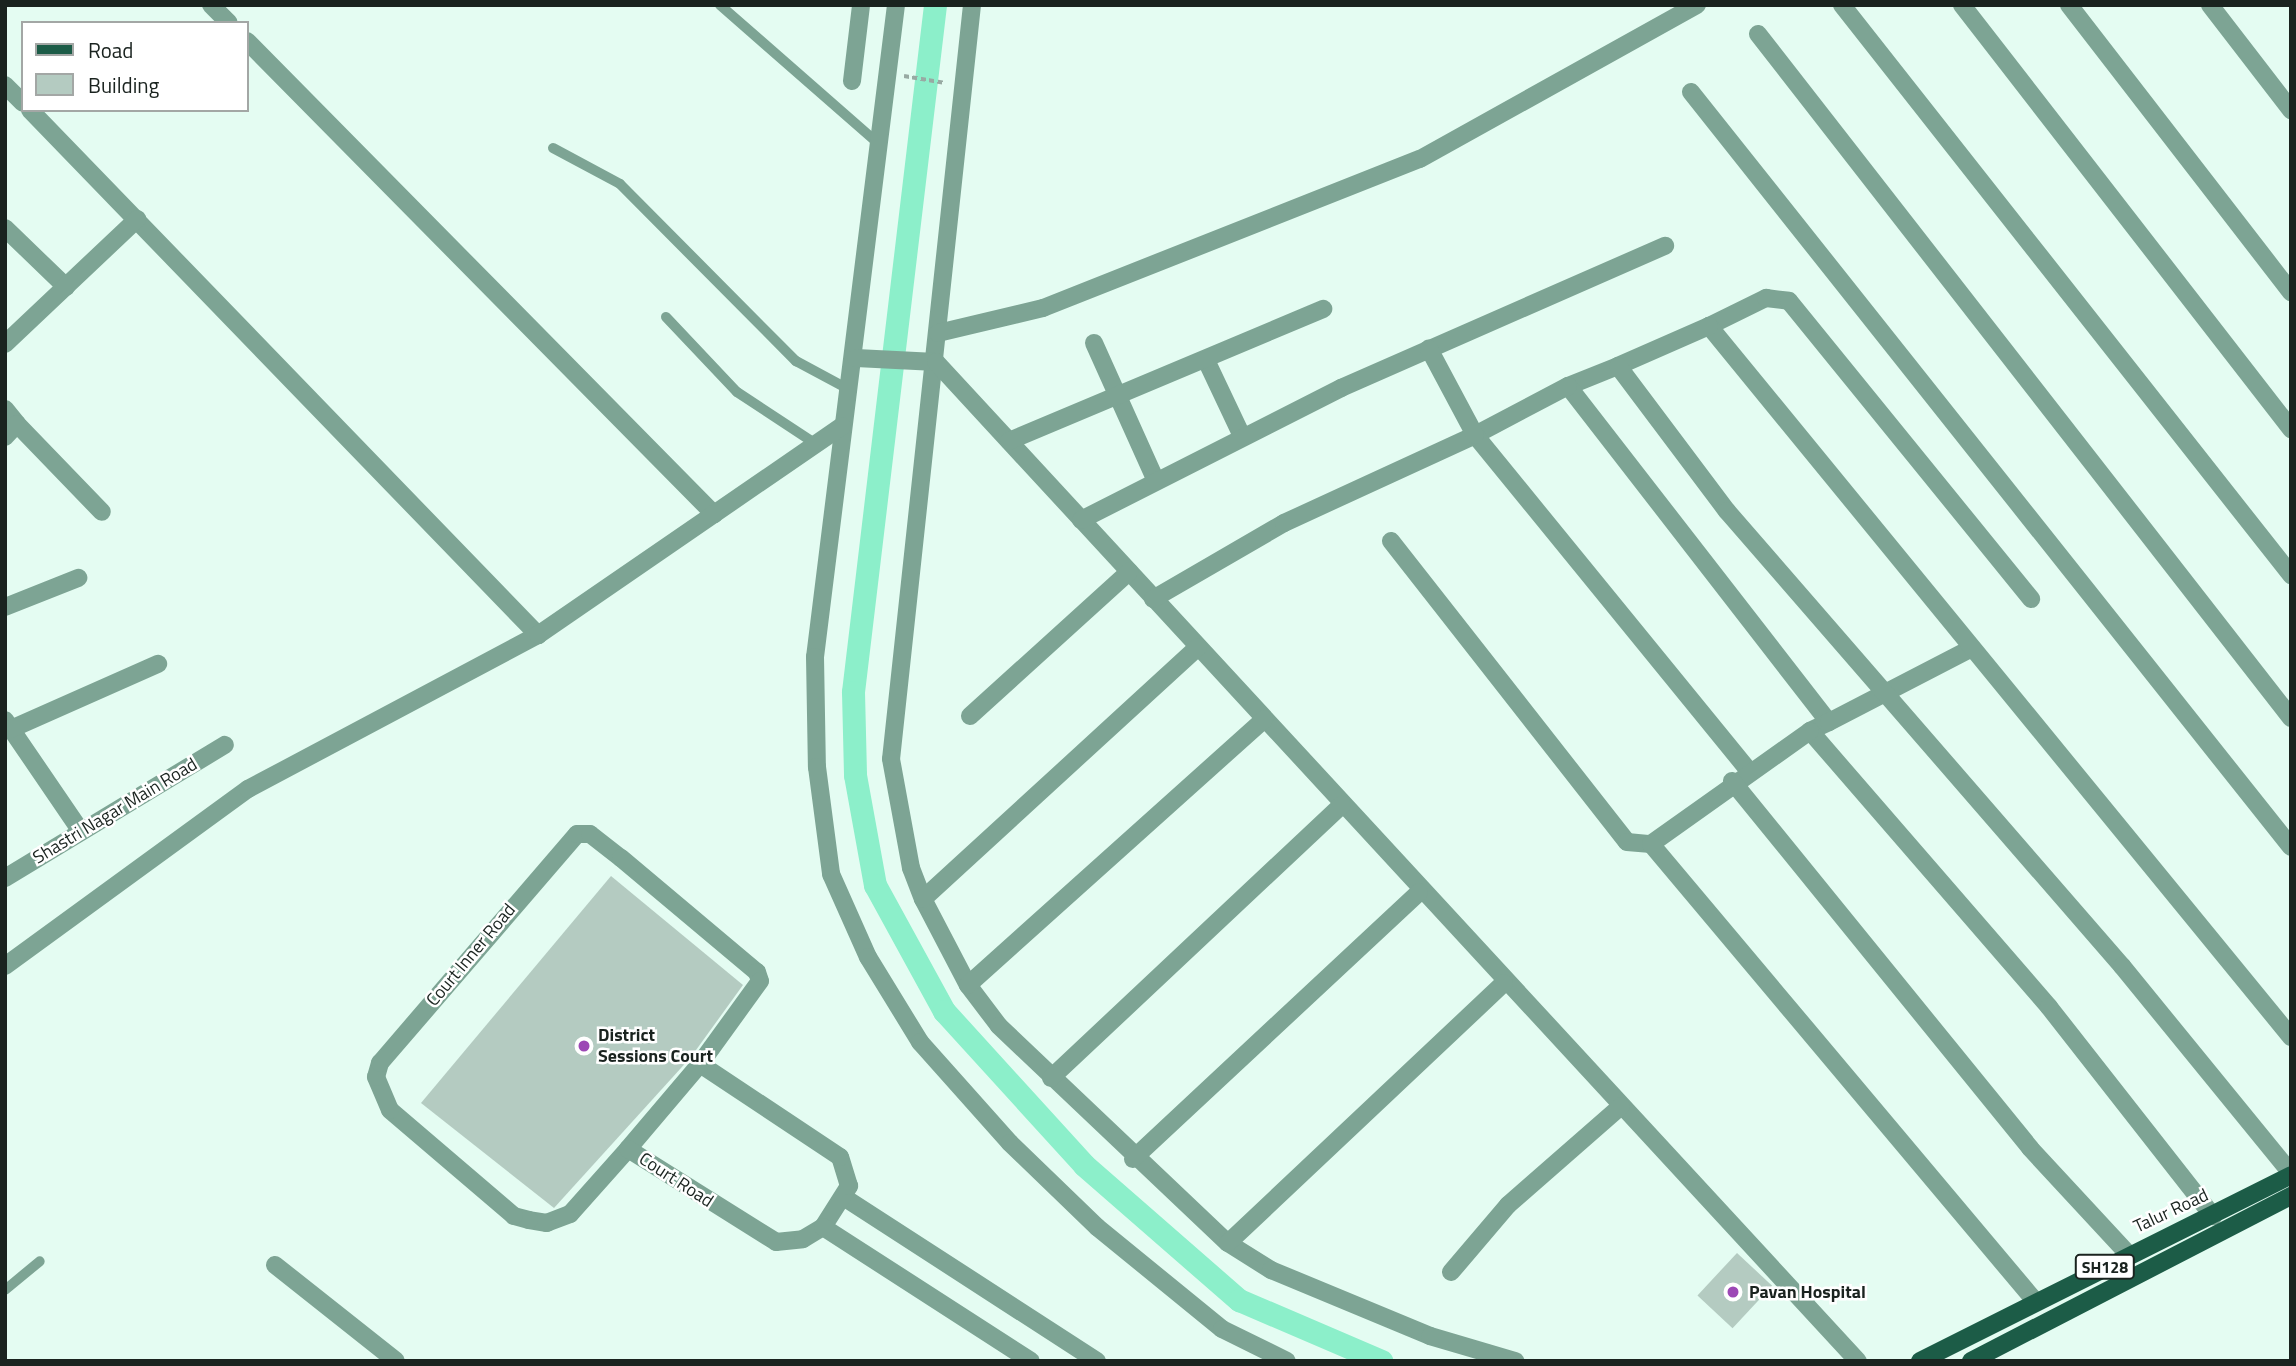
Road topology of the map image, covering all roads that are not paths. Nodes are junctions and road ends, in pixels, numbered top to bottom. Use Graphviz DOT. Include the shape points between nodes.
graph roads {
  1 [pos="211,5"];
  2 [pos="720,5"];
  3 [pos="861,5"];
  4 [pos="897,5"];
  5 [pos="972,5"];
  6 [pos="1697,5"];
  7 [pos="1842,5"];
  8 [pos="1962,5"];
  9 [pos="2069,5"];
  10 [pos="2210,5"];
  11 [pos="227,21"];
  12 [pos="1758,33"];
  13 [pos="248,42"];
  14 [pos="852,81"];
  15 [pos="5,85"];
  16 [pos="1691,92"];
  17 [pos="21,101"];
  18 [pos="2291,110"];
  19 [pos="32,112"];
  20 [pos="880,145"];
  21 [pos="553,148"];
  22 [pos="137,219"];
  23 [pos="5,228"];
  24 [pos="1665,246"];
  25 [pos="66,287"];
  26 [pos="2291,292"];
  27 [pos="1323,309"];
  28 [pos="666,317"];
  29 [pos="1709,326"];
  30 [pos="938,333"];
  31 [pos="1094,343"];
  32 [pos="5,344"];
  33 [pos="1429,349"];
  34 [pos="865,358"];
  35 [pos="1206,360"];
  36 [pos="936,362"];
  37 [pos="1618,366"];
  38 [pos="1568,386"];
  39 [pos="850,390"];
  40 [pos="1116,396"];
  41 [pos="5,409"];
  42 [pos="842,426"];
  43 [pos="2291,429"];
  44 [pos="11,430"];
  45 [pos="1475,435"];
  46 [pos="1242,436"];
  47 [pos="1009,441"];
  48 [pos="816,444"];
  49 [pos="1156,481"];
  50 [pos="102,512"];
  51 [pos="714,514"];
  52 [pos="1081,520"];
  53 [pos="1391,541"];
  54 [pos="1129,572"];
  55 [pos="2291,575"];
  56 [pos="78,578"];
  57 [pos="1153,598"];
  58 [pos="2031,599"];
  59 [pos="5,607"];
  60 [pos="538,635"];
  61 [pos="1198,647"];
  62 [pos="1972,648"];
  63 [pos="158,664"];
  64 [pos="1886,694"];
  65 [pos="970,716"];
  66 [pos="2291,718"];
  67 [pos="1264,719"];
  68 [pos="1829,722"];
  69 [pos="8,724"];
  70 [pos="1810,731"];
  71 [pos="225,745"];
  72 [pos="1748,770"];
  73 [pos="1732,781"];
  74 [pos="1342,805"];
  75 [pos="80,830"];
  76 [pos="1651,844"];
  77 [pos="2291,847"];
  78 [pos="5,878"];
  79 [pos="1419,892"];
  80 [pos="923,899"];
  81 [pos="5,966"];
  82 [pos="1504,983"];
  83 [pos="968,985"];
  84 [pos="2291,1037"];
  85 [pos="700,1064"];
  86 [pos="1051,1078"];
  87 [pos="1620,1106"];
  88 [pos="628,1149"];
  89 [pos="1133,1159"];
  90 [pos="2291,1174"];
  91 [pos="2291,1196"];
  92 [pos="845,1198"];
  93 [pos="2213,1216"];
  94 [pos="823,1227"];
  95 [pos="1228,1243"];
  96 [pos="2129,1255"];
  97 [pos="40,1261"];
  98 [pos="275,1265"];
  99 [pos="1451,1272"];
  100 [pos="5,1290"];
  101 [pos="2035,1301"];
  102 [pos="396,1361"];
  103 [pos="1031,1361"];
  104 [pos="1097,1361"];
  105 [pos="1287,1361"];
  106 [pos="1515,1361"];
  107 [pos="1858,1361"];
  108 [pos="1920,1361"];
  109 [pos="1971,1361"];
  1 -- 11 [label="street"];
  2 -- 20 [label="lane"];
  3 -- 14 [label="street"];
  4 -- 20 [label="street"];
  5 -- 30 [label="street"];
  6 -- 30 [label="street" via="1420,159 1043,308"];
  7 -- 55 [label="street"];
  8 -- 43 [label="street"];
  9 -- 26 [label="street"];
  10 -- 18 [label="street"];
  12 -- 66 [label="street"];
  13 -- 51 [label="street"];
  15 -- 17 [label="street"];
  16 -- 77 [label="street"];
  19 -- 22 [label="street"];
  20 -- 34 [label="street"];
  21 -- 39 [label="lane" via="620,184 796,361"];
  22 -- 25 [label="street"];
  22 -- 60 [label="street"];
  23 -- 25 [label="street"];
  24 -- 33 [label="street"];
  25 -- 32 [label="street"];
  27 -- 35 [label="street"];
  28 -- 48 [label="lane" via="737,392"];
  29 -- 37 [label="street"];
  29 -- 58 [label="street" via="1766,298 1789,301"];
  29 -- 62 [label="street"];
  30 -- 36 [label="street"];
  31 -- 40 [label="street"];
  33 -- 45 [label="street"];
  33 -- 46 [label="street"];
  34 -- 36 [label="street"];
  34 -- 39 [label="street"];
  35 -- 40 [label="street"];
  35 -- 46 [label="street"];
  36 -- 47 [label="street"];
  36 -- 80 [label="street" via="891,759 911,868"];
  37 -- 38 [label="street"];
  37 -- 64 [label="street" via="1727,511"];
  38 -- 45 [label="street"];
  38 -- 68 [label="street"];
  39 -- 42 [label="street"];
  40 -- 47 [label="street"];
  40 -- 49 [label="street"];
  41 -- 44 [label="street"];
  42 -- 48 [label="street"];
  42 -- 105 [label="street" via="816,657 817,767 831,874 868,957 920,1042 1087,1218 1222,1329"];
  44 -- 50 [label="street"];
  45 -- 57 [label="street" via="1284,523"];
  45 -- 72 [label="street"];
  46 -- 49 [label="street"];
  47 -- 52 [label="street"];
  48 -- 51 [label="street"];
  49 -- 52 [label="street"];
  51 -- 60 [label="street"];
  52 -- 54 [label="street"];
  53 -- 76 [label="street" via="1627,842"];
  54 -- 57 [label="street"];
  54 -- 65 [label="street"];
  56 -- 59 [label="street"];
  57 -- 61 [label="street"];
  60 -- 81 [label="street" via="248,789"];
  61 -- 67 [label="street"];
  61 -- 80 [label="street"];
  62 -- 64 [label="street"];
  62 -- 84 [label="street"];
  63 -- 69 [label="street"];
  64 -- 68 [label="street"];
  64 -- 90 [label="street" via="2122,966"];
  67 -- 74 [label="street"];
  67 -- 83 [label="street"];
  68 -- 70 [label="street"];
  69 -- 75 [label="street"];
  70 -- 72 [label="street"];
  70 -- 93 [label="street" via="2049,1007"];
  71 -- 75 [label="street, Shastri Nagar Main Road"];
  72 -- 73 [label="street"];
  73 -- 76 [label="street"];
  73 -- 96 [label="street" via="2030,1148"];
  74 -- 79 [label="street"];
  74 -- 86 [label="street"];
  75 -- 78 [label="street, Shastri Nagar Main Road"];
  76 -- 101 [label="street"];
  79 -- 82 [label="street"];
  79 -- 89 [label="street"];
  80 -- 83 [label="street"];
  82 -- 87 [label="street"];
  82 -- 95 [label="street"];
  83 -- 86 [label="street"];
  85 -- 88 [label="street, Court Road"];
  85 -- 88 [label="street, Court Inner Road" via="760,981 757,972 600,842 577,834 380,1063 376,1077 381,1097 400,1119 514,1216 547,1223 570,1214"];
  85 -- 92 [label="street" via="840,1157 848,1172"];
  86 -- 89 [label="street"];
  87 -- 99 [label="street" via="1508,1205"];
  87 -- 107 [label="street"];
  88 -- 94 [label="street, Court Road" via="776,1242 803,1239"];
  89 -- 95 [label="street"];
  90 -- 93 [label="main road, Talur Road / SH128"];
  91 -- 109 [label="main road, SH128"];
  92 -- 94 [label="street"];
  92 -- 104 [label="street"];
  93 -- 96 [label="main road, Talur Road / SH128"];
  94 -- 103 [label="street"];
  95 -- 106 [label="street" via="1270,1270 1430,1336"];
  96 -- 101 [label="main road, Talur Road / SH128"];
  97 -- 100 [label="lane"];
  98 -- 102 [label="street"];
  101 -- 108 [label="main road, Talur Road / SH128"];
}
